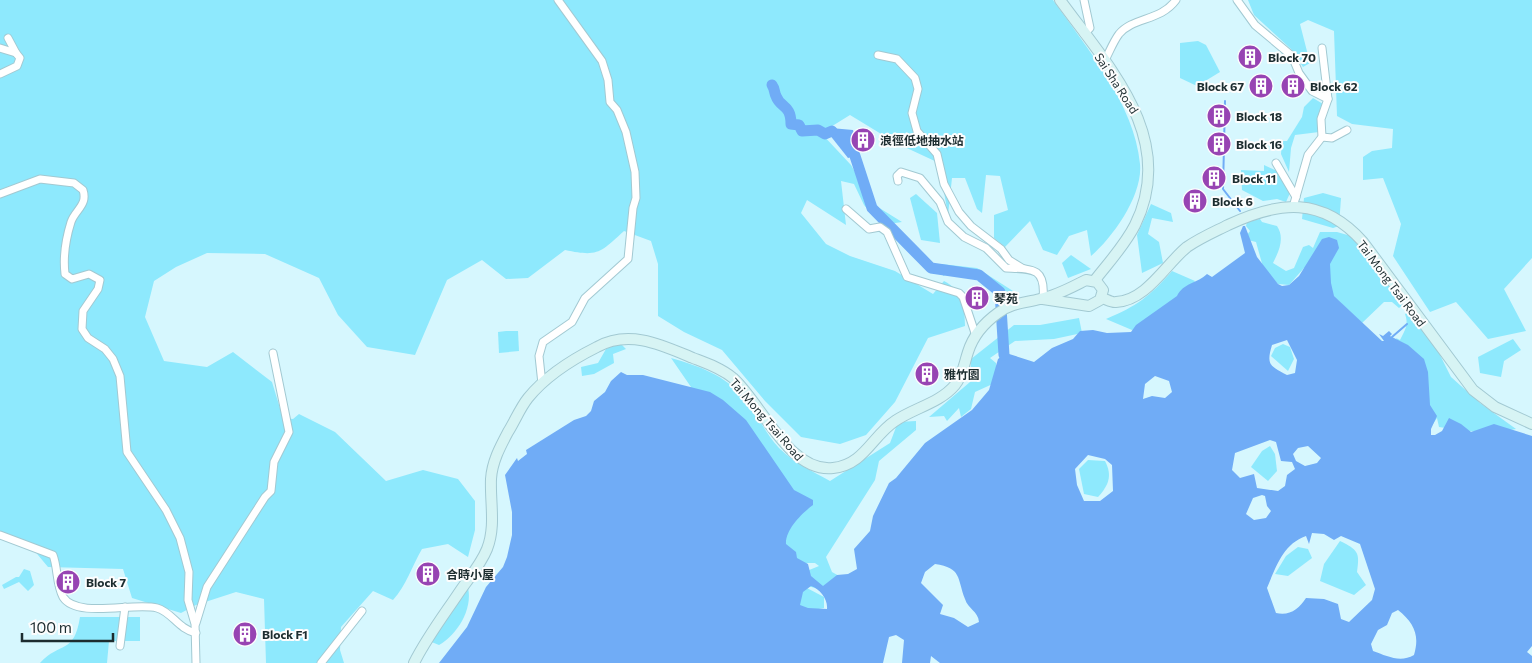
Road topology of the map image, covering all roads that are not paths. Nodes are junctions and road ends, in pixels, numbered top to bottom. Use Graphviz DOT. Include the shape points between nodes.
graph roads {
  1 [pos="558,0"];
  2 [pos="1060,0"];
  3 [pos="1084,0"];
  4 [pos="1176,0"];
  5 [pos="1238,0"];
  6 [pos="1084,34"];
  7 [pos="8,38"];
  8 [pos="0,48"];
  9 [pos="1322,48"];
  10 [pos="16,53"];
  11 [pos="878,55"];
  12 [pos="1104,62"];
  13 [pos="0,74"];
  14 [pos="1328,99"];
  15 [pos="1347,130"];
  16 [pos="1322,137"];
  17 [pos="1276,164"];
  18 [pos="898,181"];
  19 [pos="0,194"];
  20 [pos="1295,202"];
  21 [pos="846,209"];
  22 [pos="1022,268"];
  23 [pos="1095,280"];
  24 [pos="1078,285"];
  25 [pos="1102,298"];
  26 [pos="1042,299"];
  27 [pos="1084,305"];
  28 [pos="976,336"];
  29 [pos="273,352"];
  30 [pos="542,384"];
  31 [pos="1532,424"];
  32 [pos="0,535"];
  33 [pos="125,607"];
  34 [pos="362,611"];
  35 [pos="195,624"];
  36 [pos="196,633"];
  37 [pos="120,646"];
  38 [pos="196,663"];
  39 [pos="321,663"];
  40 [pos="414,663"];
  1 -- 30 [label="street" via="602,61 610,102 626,132 635,172 636,198 628,259 585,298 572,322 543,342 539,356"];
  2 -- 6 [label="main road, Sai Sha Road"];
  3 -- 6 [label="street" via="1090,28"];
  4 -- 12 [label="street" via="1169,9 1120,33"];
  5 -- 14 [label="street" via="1255,25 1292,56 1312,91"];
  6 -- 12 [label="main road, Sai Sha Road"];
  7 -- 10 [label="street"];
  8 -- 10 [label="street"];
  9 -- 14 [label="street"];
  10 -- 13 [label="street" via="20,62 17,66"];
  11 -- 22 [label="street" via="897,59 915,78 918,89 912,114 917,131 937,154 944,184 959,212 1009,260"];
  12 -- 23 [label="main road, Sai Sha Road" via="1128,96 1142,126 1148,176 1144,203 1134,227"];
  14 -- 16 [label="street" via="1322,118"];
  15 -- 16 [label="street" via="1332,138"];
  16 -- 20 [label="street" via="1308,155"];
  17 -- 20 [label="street"];
  18 -- 22 [label="street" via="897,176 901,172 920,178 940,202 948,222 964,237 986,248 1006,268"];
  19 -- 35 [label="street" via="42,179 74,183 83,190 83,203 69,230 65,274 72,279 90,274 100,280 98,289 84,308 82,329 88,338 111,355 120,376 127,452 166,510 180,538 189,572 188,600"];
  20 -- 25 [label="main road, Tai Mong Tsai Road" via="1260,211 1205,236 1174,258 1143,291 1128,299 1115,303"];
  20 -- 31 [label="main road, Tai Mong Tsai Road" via="1350,229 1367,247 1468,384 1495,407"];
  21 -- 28 [label="street" via="869,229 880,228 887,232 907,277 964,297"];
  22 -- 26 [label="street" via="1039,274 1044,283"];
  23 -- 24 [label="main road, Tai Mong Tsai Road" via="1086,280"];
  23 -- 25 [label="main road" via="1102,288"];
  24 -- 26 [label="main road, Tai Mong Tsai Road"];
  24 -- 27 [label="main road" via="1076,294"];
  25 -- 27 [label="main road, Tai Mong Tsai Road" via="1094,305"];
  26 -- 27 [label="main road, Tai Mong Tsai Road"];
  26 -- 28 [label="main road, Tai Mong Tsai Road" via="1021,302 1002,311"];
  28 -- 30 [label="main road, Tai Mong Tsai Road" via="961,376 951,390 891,424 856,460 835,468 817,467 800,459 724,371 656,343 629,339 606,342"];
  29 -- 35 [label="street" via="289,432 274,462 271,491 207,587"];
  30 -- 40 [label="main road, Tai Mong Tsai Road" via="520,410 495,460 491,478 491,532 485,552"];
  32 -- 33 [label="street" via="53,555 60,590 67,601 89,608"];
  33 -- 36 [label="street" via="156,608 183,629"];
  33 -- 37 [label="street"];
  34 -- 39 [label="street"];
  35 -- 36 [label="street"];
  36 -- 38 [label="street"];
}
